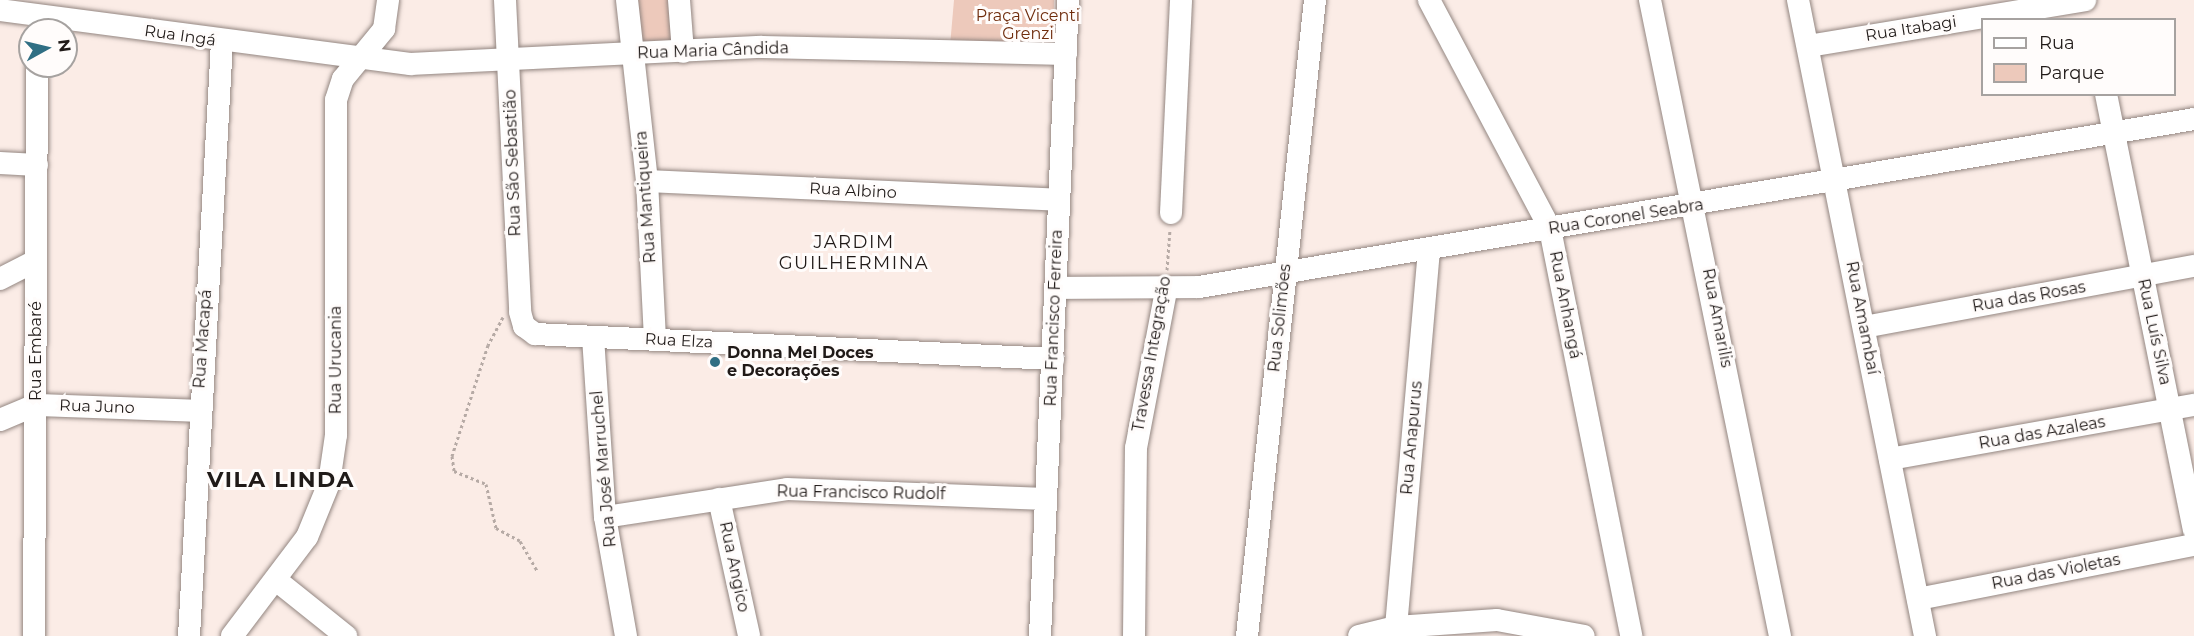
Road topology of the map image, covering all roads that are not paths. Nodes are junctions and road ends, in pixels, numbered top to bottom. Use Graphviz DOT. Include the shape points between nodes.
graph roads {
  1 [pos="388,0"];
  2 [pos="505,0"];
  3 [pos="627,0"];
  4 [pos="679,0"];
  5 [pos="1068,0"];
  6 [pos="1181,0"];
  7 [pos="1315,0"];
  8 [pos="1429,0"];
  9 [pos="1650,0"];
  10 [pos="1798,0"];
  11 [pos="2086,0"];
  12 [pos="0,10"];
  13 [pos="35,15"];
  14 [pos="2090,18"];
  15 [pos="222,42"];
  16 [pos="1808,46"];
  17 [pos="683,52"];
  18 [pos="634,54"];
  19 [pos="1066,54"];
  20 [pos="360,60"];
  21 [pos="509,61"];
  22 [pos="37,78"];
  23 [pos="2106,96"];
  24 [pos="2194,119"];
  25 [pos="2114,135"];
  26 [pos="0,163"];
  27 [pos="37,165"];
  28 [pos="647,182"];
  29 [pos="1835,182"];
  30 [pos="1059,200"];
  31 [pos="1695,206"];
  32 [pos="1171,213"];
  33 [pos="1550,229"];
  34 [pos="1429,249"];
  35 [pos="35,261"];
  36 [pos="2194,266"];
  37 [pos="1284,273"];
  38 [pos="2143,276"];
  39 [pos="0,279"];
  40 [pos="1056,288"];
  41 [pos="1166,290"];
  42 [pos="522,319"];
  43 [pos="1864,327"];
  44 [pos="593,337"];
  45 [pos="656,340"];
  46 [pos="1053,359"];
  47 [pos="36,405"];
  48 [pos="2194,405"];
  49 [pos="2170,410"];
  50 [pos="198,411"];
  51 [pos="0,420"];
  52 [pos="1890,459"];
  53 [pos="719,499"];
  54 [pos="1046,499"];
  55 [pos="605,516"];
  56 [pos="2194,529"];
  57 [pos="2194,544"];
  58 [pos="276,580"];
  59 [pos="1918,599"];
  60 [pos="1396,627"];
  61 [pos="1529,630"];
  62 [pos="34,636"];
  63 [pos="189,636"];
  64 [pos="232,636"];
  65 [pos="346,636"];
  66 [pos="626,636"];
  67 [pos="749,636"];
  68 [pos="1040,636"];
  69 [pos="1134,636"];
  70 [pos="1247,636"];
  71 [pos="1359,636"];
  72 [pos="1584,636"];
  73 [pos="1631,636"];
  74 [pos="1780,636"];
  75 [pos="1926,636"];
  1 -- 20 [label="street, Rua Urucania" via="384,29"];
  2 -- 21 [label="street, Rua São Sebastião"];
  3 -- 18 [label="street, Rua Mantiqueira"];
  4 -- 17 [label="street"];
  5 -- 19 [label="street, Rua Francisco Ferreira"];
  6 -- 32 [label="street"];
  7 -- 37 [label="street, Rua Solimões"];
  8 -- 33 [label="street, Rua Anhangá"];
  9 -- 31 [label="street, Rua Amarilis"];
  10 -- 16 [label="street, Rua Amambaí"];
  11 -- 14 [label="street"];
  11 -- 16 [label="street, Rua Itabagi"];
  12 -- 13 [label="street, Rua Ingá"];
  13 -- 15 [label="street, Rua Ingá"];
  15 -- 20 [label="street, Rua Ingá"];
  15 -- 50 [label="street, Rua Macapá"];
  16 -- 29 [label="street, Rua Amambaí"];
  17 -- 18 [label="street, Rua Maria Cândida"];
  17 -- 19 [label="street, Rua Maria Cândida" via="762,47"];
  18 -- 21 [label="street, Rua Maria Cândida"];
  18 -- 28 [label="street, Rua Mantiqueira"];
  19 -- 30 [label="street, Rua Francisco Ferreira"];
  20 -- 21 [label="street, Rua Maria Cândida"];
  20 -- 58 [label="street, Rua Urucania" via="343,79 336,100 336,435 329,483 321,511"];
  21 -- 42 [label="street, Rua São Sebastião"];
  22 -- 27 [label="street, Rua Embaré"];
  23 -- 25 [label="street, Rua Luís Silva"];
  24 -- 25 [label="street, Rua Coronel Seabra"];
  25 -- 29 [label="street, Rua Coronel Seabra"];
  25 -- 38 [label="street, Rua Luís Silva"];
  26 -- 27 [label="street"];
  27 -- 35 [label="street, Rua Embaré"];
  28 -- 30 [label="street, Rua Albino"];
  28 -- 45 [label="street, Rua Mantiqueira"];
  29 -- 31 [label="street, Rua Coronel Seabra"];
  29 -- 43 [label="street, Rua Amambaí"];
  30 -- 40 [label="street, Rua Francisco Ferreira"];
  31 -- 33 [label="street, Rua Coronel Seabra"];
  31 -- 74 [label="street, Rua Amarilis"];
  33 -- 34 [label="street, Rua Coronel Seabra"];
  33 -- 73 [label="street, Rua Anhangá"];
  34 -- 37 [label="street, Rua Coronel Seabra"];
  34 -- 60 [label="street, Rua Anapurus"];
  35 -- 39 [label="street"];
  35 -- 47 [label="street, Rua Embaré"];
  36 -- 38 [label="street, Rua das Rosas"];
  37 -- 41 [label="street, Rua Coronel Seabra"];
  37 -- 70 [label="street, Rua Solimões"];
  38 -- 43 [label="street, Rua das Rosas"];
  38 -- 49 [label="street, Rua Luís Silva"];
  40 -- 41 [label="street, Rua Coronel Seabra"];
  40 -- 46 [label="street, Rua Francisco Ferreira"];
  41 -- 69 [label="street, Travessa Integração" via="1136,448"];
  42 -- 44 [label="street, Rua Elza" via="535,334"];
  43 -- 52 [label="street, Rua Amambaí"];
  44 -- 45 [label="street, Rua Elza"];
  44 -- 55 [label="street, Rua José Marruchel"];
  45 -- 46 [label="street, Rua Elza"];
  46 -- 54 [label="street, Rua Francisco Ferreira"];
  47 -- 50 [label="street, Rua Juno"];
  47 -- 51 [label="street, Rua Juno"];
  47 -- 62 [label="street, Rua Embaré"];
  48 -- 49 [label="street, Rua das Azaleas"];
  49 -- 52 [label="street, Rua das Azaleas"];
  49 -- 56 [label="street, Rua Luís Silva"];
  50 -- 63 [label="street, Rua Macapá"];
  52 -- 59 [label="street, Rua Amambaí"];
  53 -- 54 [label="street, Rua Francisco Rudolf" via="787,489"];
  53 -- 55 [label="street, Rua Francisco Rudolf"];
  53 -- 67 [label="street, Rua Angico"];
  54 -- 68 [label="street, Rua Francisco Ferreira"];
  55 -- 66 [label="street, Rua José Marruchel"];
  57 -- 59 [label="street, Rua das Violetas"];
  58 -- 64 [label="street, Rua Urucania"];
  58 -- 65 [label="street"];
  59 -- 75 [label="street, Rua Amambaí"];
  60 -- 61 [label="street" via="1497,620"];
  60 -- 71 [label="street"];
  61 -- 72 [label="street"];
}
